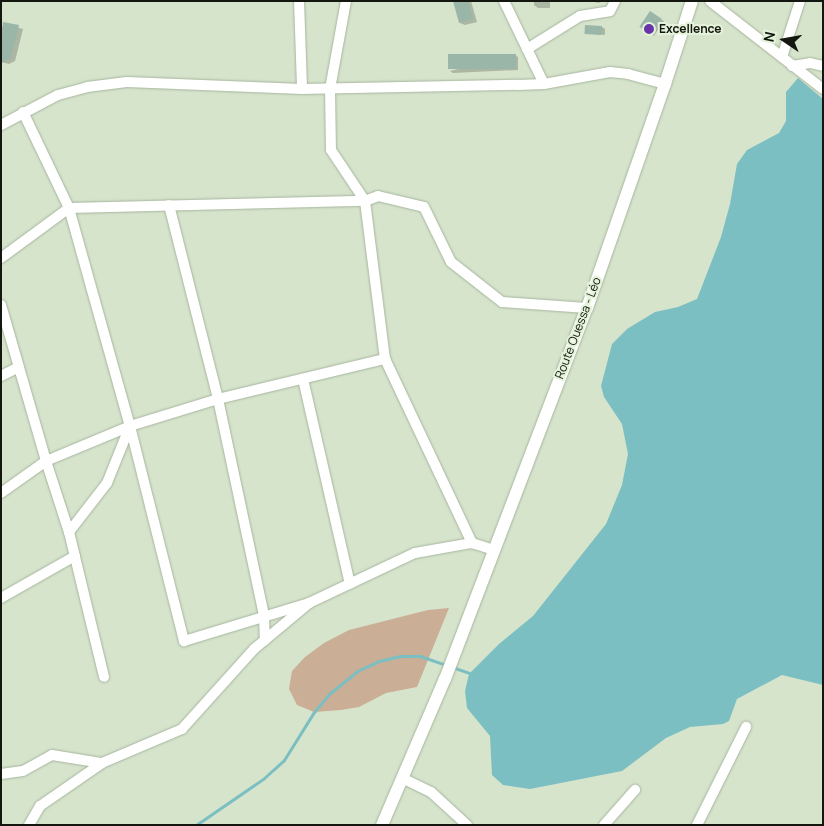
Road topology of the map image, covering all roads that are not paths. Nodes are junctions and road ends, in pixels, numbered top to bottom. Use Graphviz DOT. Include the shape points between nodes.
graph roads {
  1 [pos="299,1"];
  2 [pos="346,1"];
  3 [pos="504,1"];
  4 [pos="615,1"];
  5 [pos="692,1"];
  6 [pos="710,1"];
  7 [pos="800,1"];
  8 [pos="527,49"];
  9 [pos="782,57"];
  10 [pos="792,66"];
  11 [pos="823,66"];
  12 [pos="544,84"];
  13 [pos="665,84"];
  14 [pos="330,89"];
  15 [pos="823,89"];
  16 [pos="302,90"];
  17 [pos="23,112"];
  18 [pos="1,125"];
  19 [pos="365,201"];
  20 [pos="169,205"];
  21 [pos="69,208"];
  22 [pos="1,258"];
  23 [pos="1,305"];
  24 [pos="587,308"];
  25 [pos="385,359"];
  26 [pos="19,367"];
  27 [pos="1,376"];
  28 [pos="303,379"];
  29 [pos="218,399"];
  30 [pos="130,426"];
  31 [pos="46,461"];
  32 [pos="1,493"];
  33 [pos="69,532"];
  34 [pos="472,543"];
  35 [pos="494,550"];
  36 [pos="75,556"];
  37 [pos="350,584"];
  38 [pos="1,598"];
  39 [pos="309,603"];
  40 [pos="264,616"];
  41 [pos="265,640"];
  42 [pos="104,677"];
  43 [pos="746,727"];
  44 [pos="102,763"];
  45 [pos="1,774"];
  46 [pos="402,778"];
  47 [pos="635,790"];
  48 [pos="29,825"];
  49 [pos="382,825"];
  50 [pos="467,825"];
  51 [pos="604,825"];
  52 [pos="697,825"];
  1 -- 16 [label="street"];
  2 -- 14 [label="street"];
  3 -- 8 [label="street"];
  4 -- 8 [label="street" via="610,11 580,16"];
  5 -- 13 [label="main road, Route Ouessa - Léo"];
  6 -- 9 [label="street"];
  7 -- 9 [label="street"];
  8 -- 12 [label="street"];
  9 -- 10 [label="street"];
  10 -- 11 [label="street" via="810,63"];
  10 -- 15 [label="street"];
  12 -- 13 [label="street" via="610,72"];
  12 -- 14 [label="street"];
  13 -- 24 [label="main road, Route Ouessa - Léo"];
  14 -- 16 [label="street"];
  14 -- 19 [label="street" via="331,150"];
  16 -- 17 [label="street" via="127,82 58,95"];
  17 -- 18 [label="street"];
  17 -- 21 [label="street"];
  19 -- 20 [label="street"];
  19 -- 24 [label="street" via="378,196 424,207 451,262 502,302"];
  19 -- 25 [label="street"];
  20 -- 21 [label="street"];
  20 -- 29 [label="street"];
  21 -- 22 [label="street"];
  21 -- 30 [label="street"];
  23 -- 26 [label="street"];
  24 -- 35 [label="main road, Route Ouessa - Léo"];
  25 -- 28 [label="street"];
  25 -- 34 [label="street"];
  26 -- 27 [label="street"];
  26 -- 31 [label="street"];
  28 -- 29 [label="street"];
  28 -- 37 [label="street"];
  29 -- 30 [label="street"];
  29 -- 40 [label="street"];
  30 -- 31 [label="street"];
  30 -- 33 [label="street" via="107,483"];
  30 -- 40 [label="street" via="184,641"];
  31 -- 32 [label="street"];
  31 -- 33 [label="street"];
  33 -- 36 [label="street"];
  34 -- 35 [label="street"];
  34 -- 37 [label="street" via="415,554"];
  35 -- 46 [label="main road, Route Ouessa - Léo"];
  36 -- 38 [label="street"];
  36 -- 42 [label="street"];
  37 -- 39 [label="street"];
  39 -- 40 [label="street"];
  39 -- 41 [label="street"];
  40 -- 41 [label="street"];
  41 -- 44 [label="street" via="182,728"];
  43 -- 52 [label="street"];
  44 -- 45 [label="street" via="52,756 24,771"];
  44 -- 48 [label="street" via="40,806"];
  46 -- 49 [label="main road, Route Ouessa - Léo"];
  46 -- 50 [label="street" via="431,792"];
  47 -- 51 [label="street"];
}
